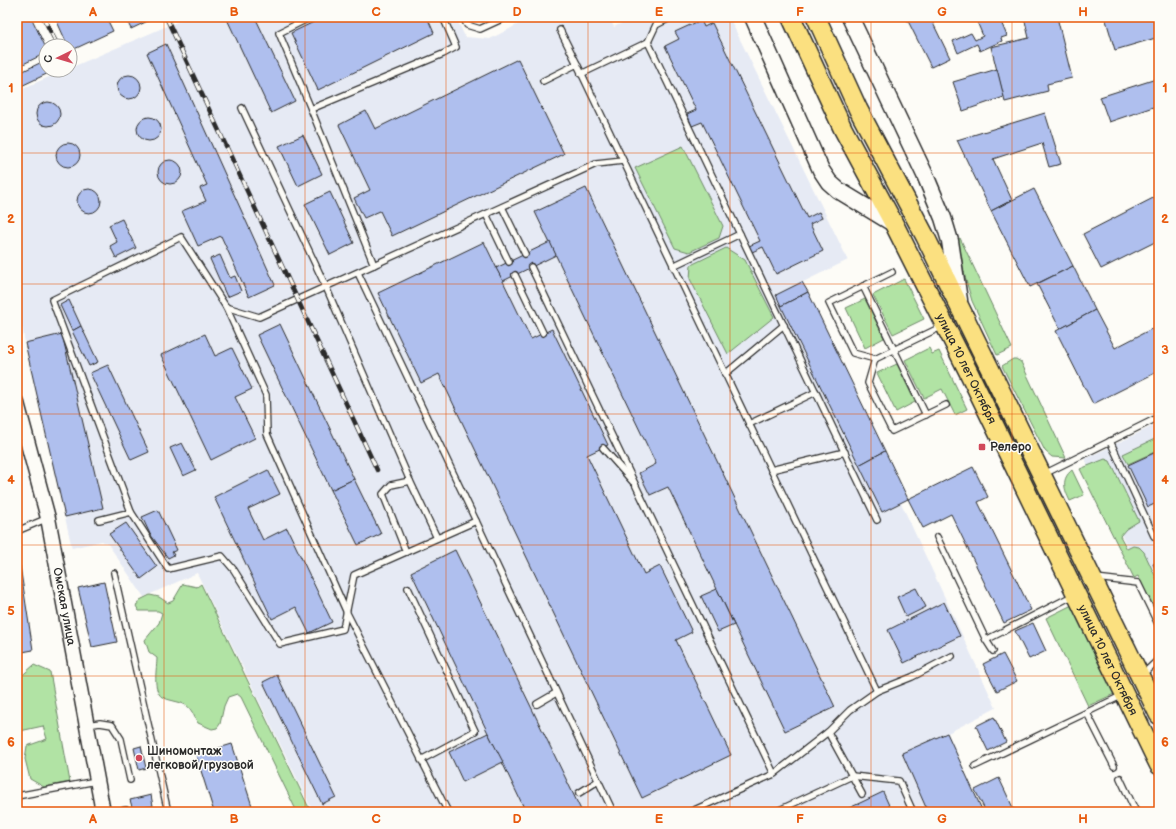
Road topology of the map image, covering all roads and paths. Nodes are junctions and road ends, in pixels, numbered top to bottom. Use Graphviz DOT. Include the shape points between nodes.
graph roads {
  1 [pos="311,17"];
  2 [pos="443,17"];
  3 [pos="463,17"];
  4 [pos="506,17"];
  5 [pos="672,17"];
  6 [pos="754,17"];
  7 [pos="791,17"];
  8 [pos="816,17"];
  9 [pos="850,17"];
  10 [pos="560,30"];
  11 [pos="648,42"];
  12 [pos="577,64"];
  13 [pos="581,74"];
  14 [pos="543,81"];
  15 [pos="242,108"];
  16 [pos="311,109"];
  17 [pos="623,161"];
  18 [pos="502,207"];
  19 [pos="486,214"];
  20 [pos="943,218"];
  21 [pos="894,224"];
  22 [pos="740,234"];
  23 [pos="925,236"];
  24 [pos="525,254"];
  25 [pos="509,262"];
  26 [pos="374,265"];
  27 [pos="673,266"];
  28 [pos="531,267"];
  29 [pos="358,272"];
  30 [pos="892,272"];
  31 [pos="515,275"];
  32 [pos="863,286"];
  33 [pos="326,287"];
  34 [pos="226,307"];
  35 [pos="961,309"];
  36 [pos="784,325"];
  37 [pos="945,325"];
  38 [pos="543,333"];
  39 [pos="894,350"];
  40 [pos="875,359"];
  41 [pos="725,374"];
  42 [pos="816,392"];
  43 [pos="17,402"];
  44 [pos="946,405"];
  45 [pos="926,415"];
  46 [pos="1159,417"];
  47 [pos="749,424"];
  48 [pos="1110,441"];
  49 [pos="603,448"];
  50 [pos="845,452"];
  51 [pos="771,470"];
  52 [pos="1042,475"];
  53 [pos="410,481"];
  54 [pos="637,488"];
  55 [pos="131,512"];
  56 [pos="48,518"];
  57 [pos="99,520"];
  58 [pos="877,520"];
  59 [pos="476,521"];
  60 [pos="17,531"];
  61 [pos="1159,534"];
  62 [pos="937,537"];
  63 [pos="437,538"];
  64 [pos="406,552"];
  65 [pos="114,573"];
  66 [pos="1092,578"];
  67 [pos="408,588"];
  68 [pos="1076,594"];
  69 [pos="346,613"];
  70 [pos="1159,626"];
  71 [pos="986,640"];
  72 [pos="993,651"];
  73 [pos="952,656"];
  74 [pos="1159,659"];
  75 [pos="1140,677"];
  76 [pos="877,691"];
  77 [pos="556,692"];
  78 [pos="1125,694"];
  79 [pos="537,704"];
  80 [pos="1087,713"];
  81 [pos="1159,715"];
  82 [pos="86,725"];
  83 [pos="828,732"];
  84 [pos="421,760"];
  85 [pos="1159,765"];
  86 [pos="975,766"];
  87 [pos="1114,766"];
  88 [pos="774,774"];
  89 [pos="852,776"];
  90 [pos="1120,778"];
  91 [pos="130,780"];
  92 [pos="96,781"];
  93 [pos="598,781"];
  94 [pos="579,793"];
  95 [pos="862,794"];
  96 [pos="17,796"];
  97 [pos="128,811"];
  98 [pos="103,812"];
  99 [pos="117,812"];
  100 [pos="168,812"];
  101 [pos="448,812"];
  102 [pos="613,812"];
  103 [pos="690,812"];
  104 [pos="775,812"];
  105 [pos="913,812"];
  106 [pos="1136,812"];
  1 -- 16 [label="lane" via="279,33"];
  2 -- 16 [label="lane" via="456,47"];
  3 -- 4 [label="lane" via="467,25 480,29"];
  5 -- 11 [label="lane" via="656,25"];
  6 -- 21 [label="main road" via="821,170 829,182"];
  7 -- 21 [label="main road, улица 10 лет Октября" via="843,129"];
  8 -- 23 [label="main road, улица 10 лет Октября" via="858,108"];
  9 -- 20 [label="main road"];
  10 -- 12 [label="lane"];
  11 -- 13 [label="lane"];
  11 -- 22 [label="lane"];
  12 -- 13 [label="lane"];
  12 -- 14 [label="lane"];
  13 -- 17 [label="lane"];
  15 -- 33 [label="lane"];
  16 -- 26 [label="lane"];
  17 -- 18 [label="lane" via="596,164"];
  17 -- 27 [label="lane"];
  18 -- 19 [label="lane"];
  18 -- 24 [label="lane"];
  19 -- 25 [label="lane"];
  19 -- 26 [label="lane"];
  20 -- 23 [label="main road" via="942,230 935,235"];
  20 -- 35 [label="main road" via="950,241"];
  21 -- 37 [label="main road, улица 10 лет Октября"];
  22 -- 27 [label="lane"];
  22 -- 36 [label="lane"];
  23 -- 35 [label="main road, улица 10 лет Октября"];
  26 -- 29 [label="lane"];
  27 -- 41 [label="lane"];
  28 -- 54 [label="lane"];
  29 -- 33 [label="lane"];
  29 -- 59 [label="lane"];
  30 -- 32 [label="lane"];
  31 -- 38 [label="lane"];
  32 -- 39 [label="lane"];
  32 -- 40 [label="lane" via="829,303 853,353"];
  33 -- 34 [label="lane" via="259,317"];
  33 -- 53 [label="lane"];
  34 -- 55 [label="lane" via="181,238 52,300"];
  34 -- 69 [label="lane" via="266,395 267,434"];
  35 -- 52 [label="main road, улица 10 лет Октября"];
  36 -- 41 [label="lane"];
  36 -- 42 [label="lane"];
  37 -- 39 [label="lane"];
  37 -- 68 [label="main road, улица 10 лет Октября"];
  39 -- 40 [label="lane"];
  39 -- 45 [label="lane"];
  40 -- 45 [label="lane" via="868,383 892,432"];
  41 -- 47 [label="lane"];
  42 -- 47 [label="lane"];
  42 -- 50 [label="lane"];
  43 -- 56 [label="street, Омская улица"];
  44 -- 45 [label="lane"];
  46 -- 48 [label="lane"];
  47 -- 51 [label="lane"];
  48 -- 52 [label="lane"];
  48 -- 61 [label="lane" via="1154,536"];
  49 -- 54 [label="lane"];
  50 -- 51 [label="lane"];
  50 -- 58 [label="lane"];
  51 -- 76 [label="lane"];
  52 -- 66 [label="main road, улица 10 лет Октября"];
  53 -- 63 [label="lane"];
  53 -- 64 [label="lane" via="391,485 383,494"];
  54 -- 88 [label="lane"];
  55 -- 57 [label="lane"];
  55 -- 69 [label="lane" via="168,569 222,556 234,570 280,644 343,629"];
  56 -- 60 [label="lane"];
  56 -- 82 [label="street, Омская улица"];
  59 -- 63 [label="lane"];
  59 -- 77 [label="lane"];
  62 -- 71 [label="lane"];
  63 -- 64 [label="lane"];
  64 -- 69 [label="lane" via="354,575"];
  65 -- 100 [label="lane"];
  66 -- 70 [label="lane" via="1138,583"];
  66 -- 75 [label="main road, улица 10 лет Октября"];
  67 -- 84 [label="lane" via="475,731"];
  68 -- 71 [label="lane"];
  68 -- 78 [label="main road, улица 10 лет Октября"];
  69 -- 84 [label="lane"];
  71 -- 72 [label="lane"];
  73 -- 76 [label="lane" via="912,677"];
  74 -- 75 [label="lane"];
  75 -- 81 [label="main road, улица 10 лет Октября"];
  76 -- 83 [label="lane" via="850,710"];
  77 -- 79 [label="lane"];
  77 -- 93 [label="lane"];
  78 -- 80 [label="lane"];
  78 -- 85 [label="main road, улица 10 лет Октября"];
  80 -- 86 [label="lane"];
  80 -- 87 [label="lane"];
  82 -- 91 [label="lane" via="100,723 112,726 121,739"];
  82 -- 92 [label="street, Омская улица"];
  83 -- 88 [label="lane"];
  83 -- 89 [label="lane"];
  84 -- 101 [label="lane"];
  88 -- 103 [label="lane"];
  89 -- 95 [label="lane"];
  89 -- 104 [label="lane"];
  89 -- 105 [label="lane" via="898,781"];
  90 -- 106 [label="lane"];
  92 -- 96 [label="lane"];
  92 -- 98 [label="street, Омская улица"];
  93 -- 94 [label="lane"];
  93 -- 102 [label="lane"];
  97 -- 99 [label="lane"];
}
